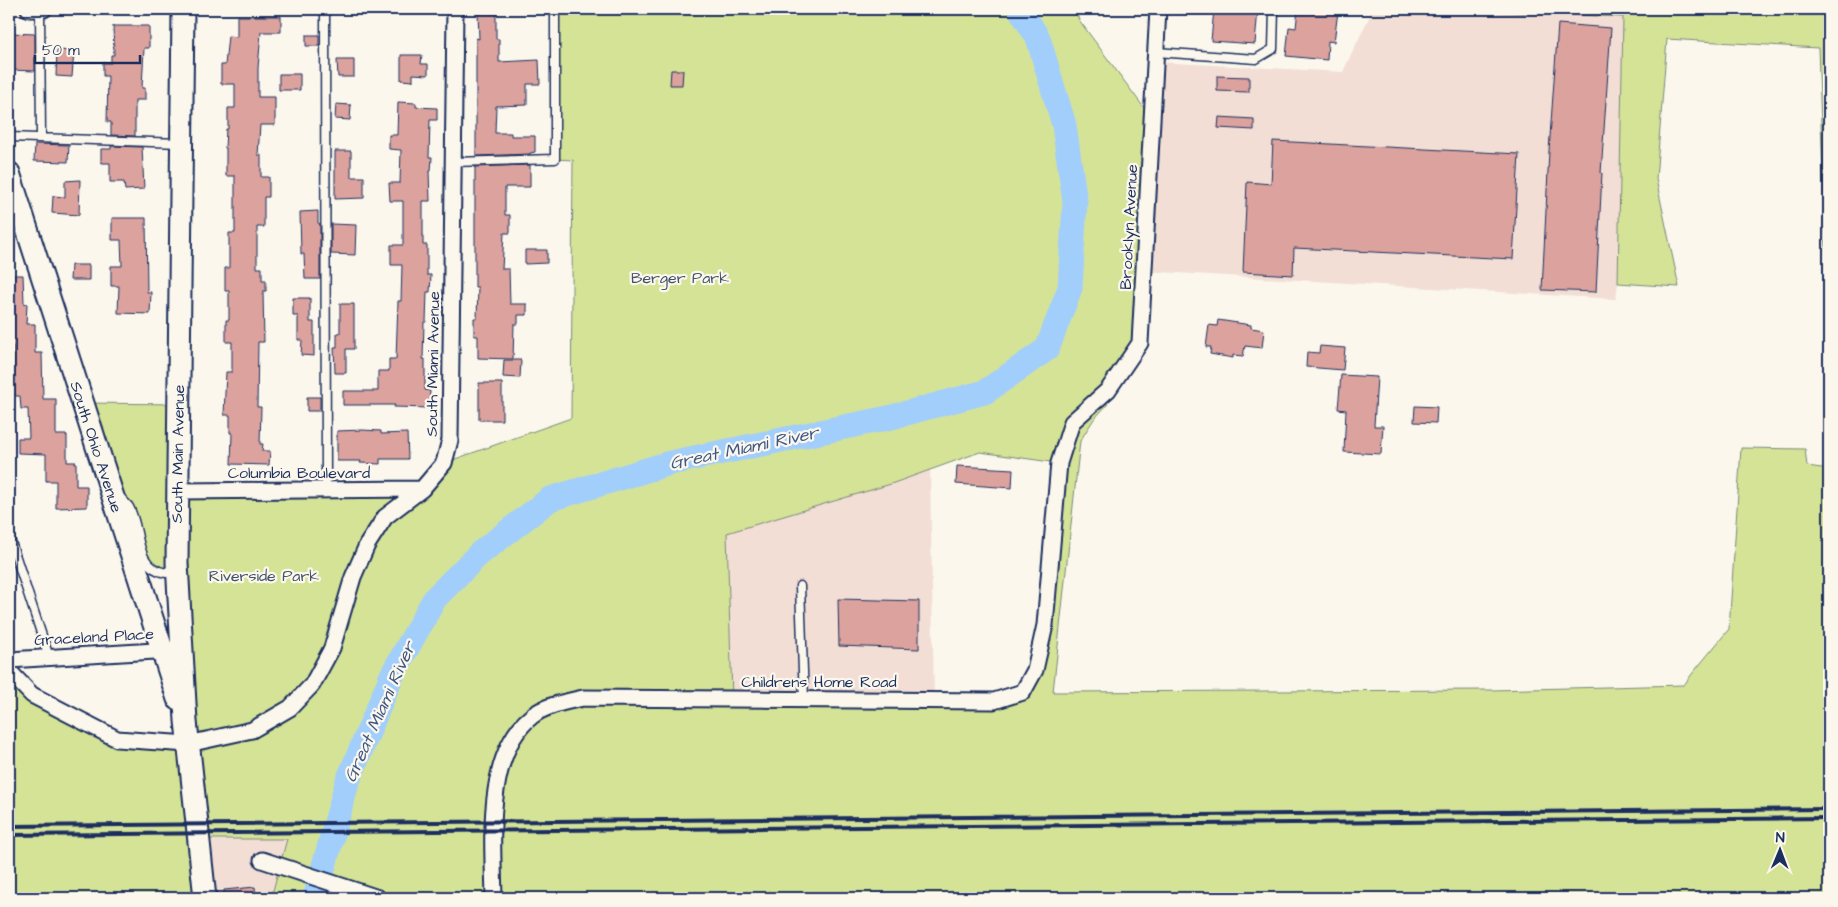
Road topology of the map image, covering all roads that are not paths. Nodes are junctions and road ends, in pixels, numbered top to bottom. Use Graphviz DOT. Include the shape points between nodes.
graph roads {
  1 [pos="29,9"];
  2 [pos="42,9"];
  3 [pos="183,9"];
  4 [pos="325,9"];
  5 [pos="455,9"];
  6 [pos="555,9"];
  7 [pos="1158,9"];
  8 [pos="1274,9"];
  9 [pos="1156,52"];
  10 [pos="9,137"];
  11 [pos="41,138"];
  12 [pos="180,143"];
  13 [pos="453,162"];
  14 [pos="9,173"];
  15 [pos="1072,422"];
  16 [pos="107,481"];
  17 [pos="422,489"];
  18 [pos="326,490"];
  19 [pos="177,491"];
  20 [pos="9,536"];
  21 [pos="177,563"];
  22 [pos="800,586"];
  23 [pos="172,650"];
  24 [pos="49,658"];
  25 [pos="9,660"];
  26 [pos="9,671"];
  27 [pos="804,700"];
  28 [pos="188,744"];
  29 [pos="262,860"];
  30 [pos="205,898"];
  31 [pos="378,898"];
  32 [pos="494,898"];
  1 -- 2 [label="street"];
  2 -- 11 [label="lane"];
  3 -- 12 [label="main road, South Main Avenue"];
  4 -- 18 [label="lane"];
  5 -- 13 [label="street, South Miami Avenue"];
  6 -- 13 [label="lane" via="555,159"];
  7 -- 9 [label="street, Brooklyn Avenue"];
  8 -- 9 [label="lane" via="1273,49 1256,59"];
  9 -- 15 [label="street, Brooklyn Avenue" via="1140,343 1108,390"];
  10 -- 11 [label="lane"];
  11 -- 12 [label="lane"];
  12 -- 19 [label="main road, South Main Avenue"];
  13 -- 17 [label="street, South Miami Avenue" via="450,440 444,464"];
  14 -- 16 [label="main road, South Ohio Avenue"];
  15 -- 27 [label="street, Childrens Home Road" via="1058,462 1045,625 1035,670 1022,692 994,701"];
  16 -- 21 [label="lane" via="129,508 144,560 157,571 166,573"];
  16 -- 23 [label="main road, South Ohio Avenue"];
  17 -- 18 [label="street, Columbia Boulevard"];
  17 -- 28 [label="street, South Miami Avenue" via="385,518 367,546 353,577 332,648 312,685 290,708 252,730"];
  18 -- 19 [label="street, Columbia Boulevard"];
  19 -- 21 [label="main road, South Main Avenue"];
  20 -- 24 [label="lane"];
  21 -- 23 [label="main road, South Main Avenue"];
  22 -- 27 [label="lane"];
  23 -- 24 [label="street, Graceland Place"];
  23 -- 28 [label="main road, South Main Avenue"];
  24 -- 25 [label="street, Graceland Place"];
  26 -- 28 [label="street, South Miami Avenue" via="32,694 116,738"];
  27 -- 32 [label="street, Childrens Home Road" via="583,698 554,705 532,716 516,734 504,757 497,788 493,836"];
  28 -- 30 [label="main road, South Main Avenue"];
  29 -- 31 [label="street"];
}
